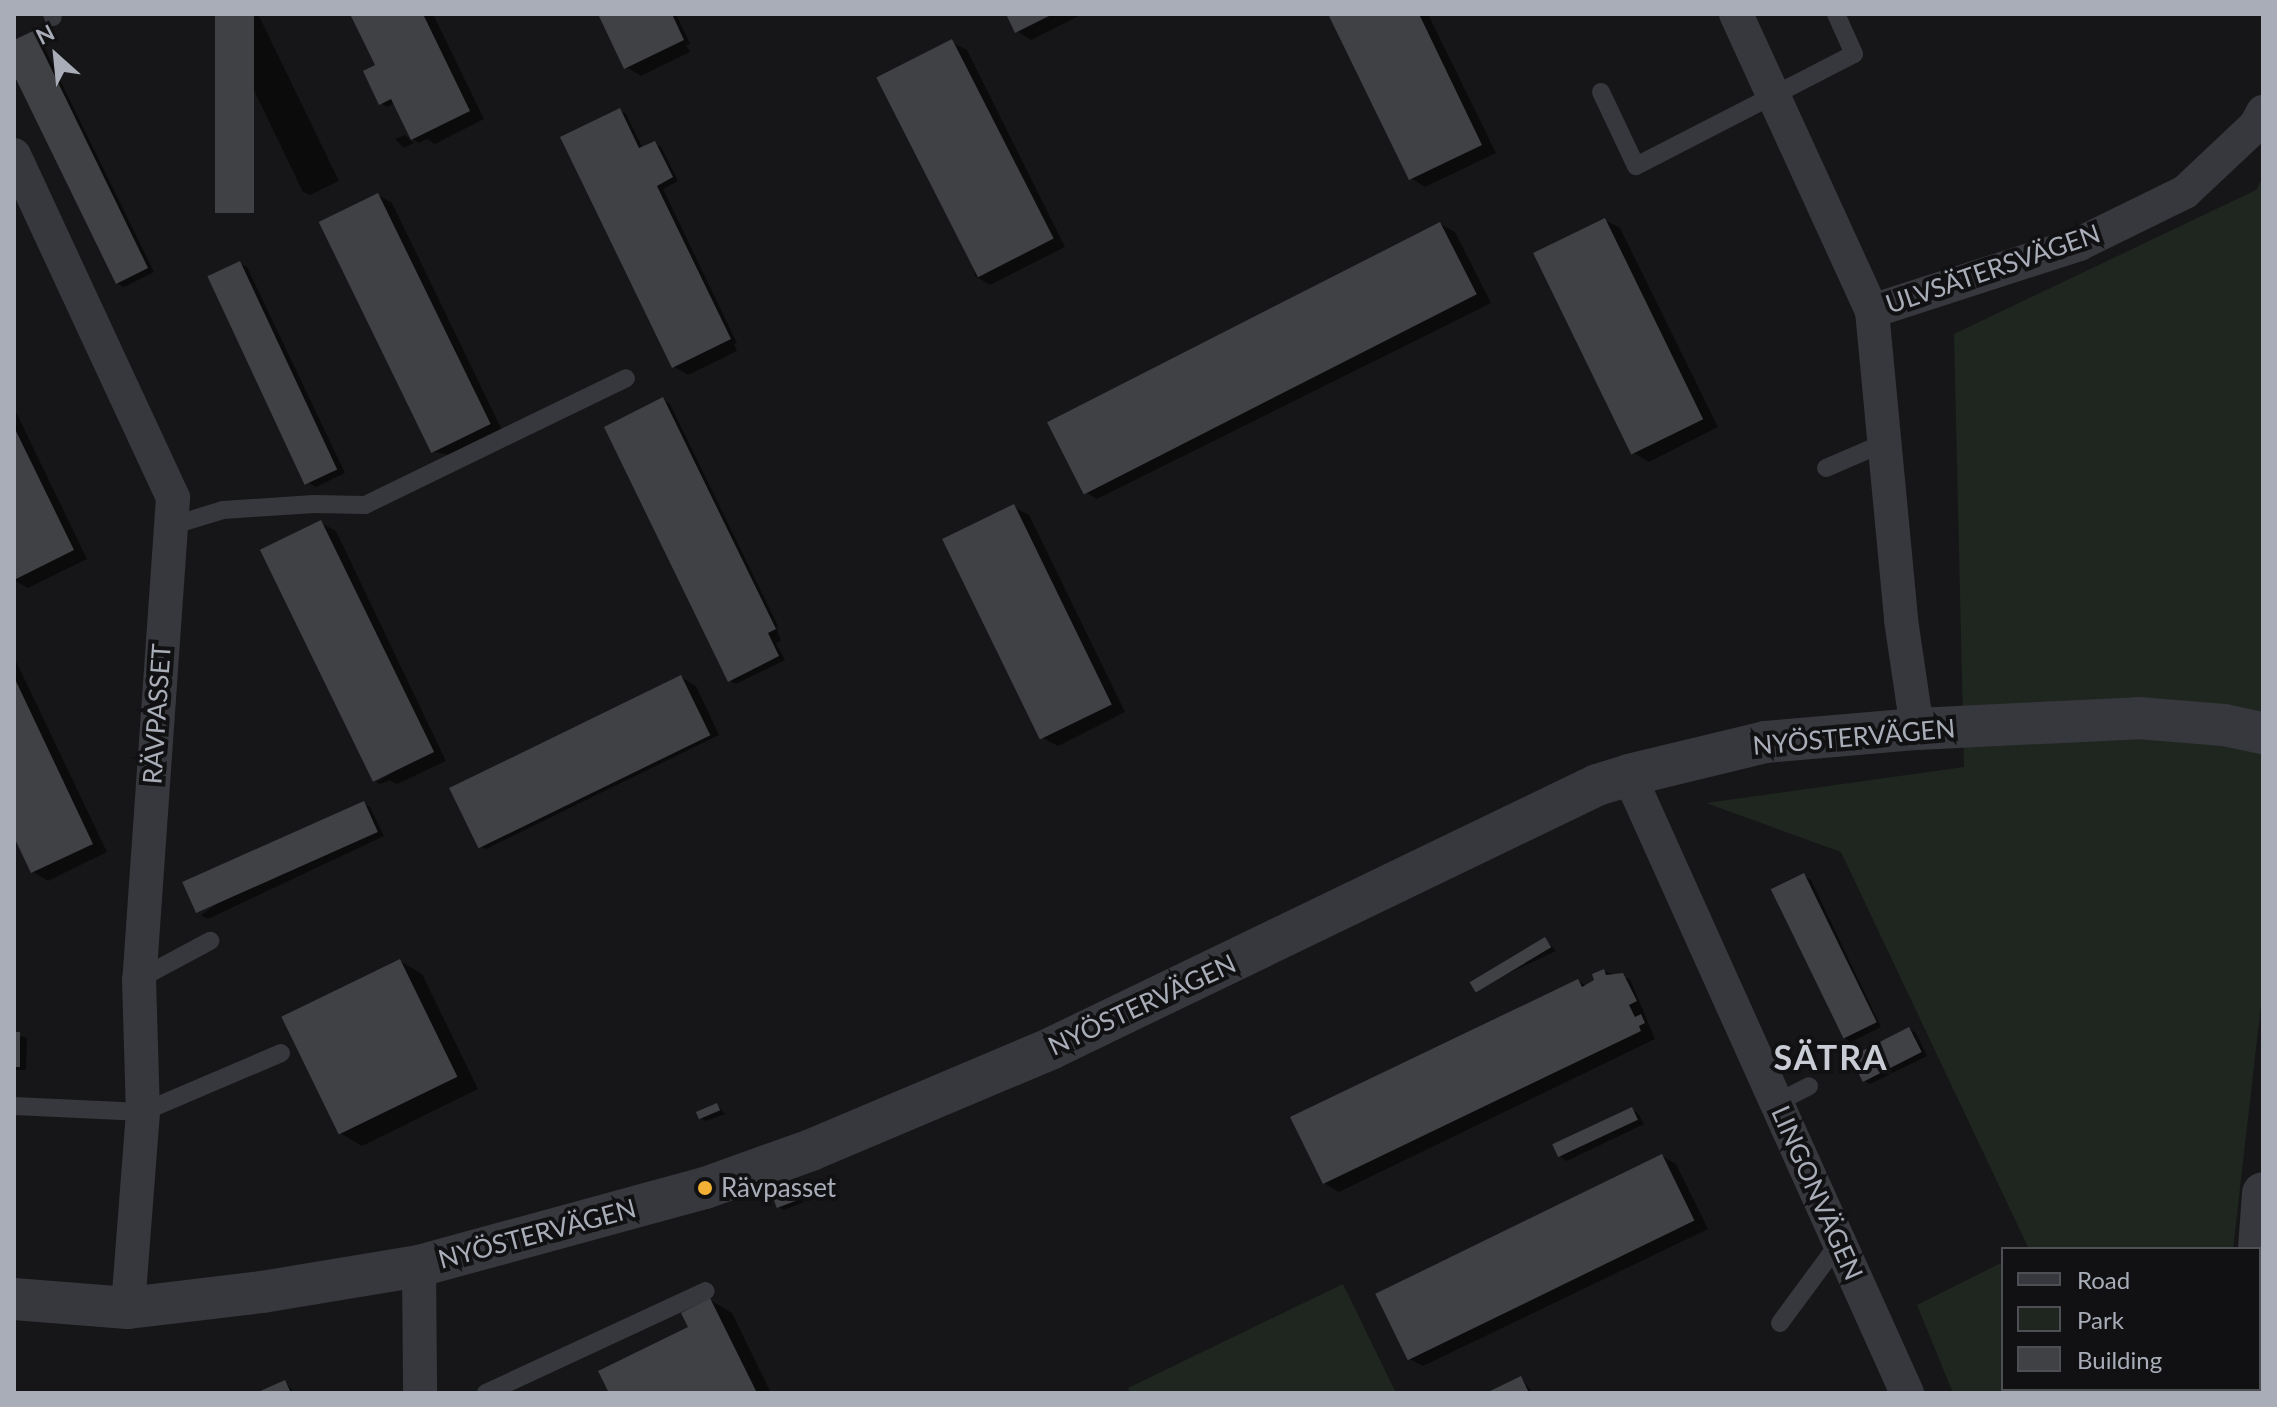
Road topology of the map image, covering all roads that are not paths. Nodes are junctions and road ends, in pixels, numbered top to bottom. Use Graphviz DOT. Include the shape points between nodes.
graph roads {
  1 [pos="1736,14"];
  2 [pos="1836,14"];
  3 [pos="1601,92"];
  4 [pos="1774,97"];
  5 [pos="2263,112"];
  6 [pos="14,155"];
  7 [pos="1872,311"];
  8 [pos="626,378"];
  9 [pos="1884,443"];
  10 [pos="1826,468"];
  11 [pos="171,526"];
  12 [pos="1917,729"];
  13 [pos="2263,733"];
  14 [pos="1629,775"];
  15 [pos="210,941"];
  16 [pos="139,979"];
  17 [pos="281,1053"];
  18 [pos="1809,1086"];
  19 [pos="1776,1103"];
  20 [pos="14,1106"];
  21 [pos="143,1112"];
  22 [pos="2263,1193"];
  23 [pos="1839,1243"];
  24 [pos="2259,1247"];
  25 [pos="419,1266"];
  26 [pos="706,1291"];
  27 [pos="14,1299"];
  28 [pos="128,1308"];
  29 [pos="1780,1323"];
  30 [pos="420,1393"];
  31 [pos="486,1393"];
  32 [pos="1907,1393"];
  1 -- 4 [label="street, ULVSÄTERSVÄGEN"];
  2 -- 4 [label="lane" via="1854,54"];
  3 -- 4 [label="lane" via="1636,166"];
  4 -- 7 [label="street, ULVSÄTERSVÄGEN"];
  5 -- 7 [label="street, ULVSÄTERSVÄGEN" via="2256,125 2185,192 2079,244"];
  6 -- 11 [label="street, RÄVPASSET" via="173,498"];
  7 -- 9 [label="street, ULVSÄTERSVÄGEN"];
  8 -- 11 [label="lane" via="365,505 223,510"];
  9 -- 10 [label="lane"];
  9 -- 12 [label="street, ULVSÄTERSVÄGEN"];
  11 -- 16 [label="street, RÄVPASSET"];
  12 -- 13 [label="street, NYÖSTERVÄGEN" via="2138,718"];
  12 -- 14 [label="street, NYÖSTERVÄGEN" via="1765,742"];
  14 -- 19 [label="street, LINGONVÄGEN"];
  14 -- 25 [label="street, NYÖSTERVÄGEN" via="1597,785 1052,1048 811,1150 705,1188"];
  15 -- 16 [label="lane"];
  16 -- 21 [label="street, RÄVPASSET"];
  17 -- 21 [label="lane"];
  18 -- 19 [label="lane"];
  19 -- 23 [label="street, LINGONVÄGEN"];
  20 -- 21 [label="lane"];
  21 -- 28 [label="street, RÄVPASSET"];
  22 -- 24 [label="street"];
  23 -- 29 [label="lane"];
  23 -- 32 [label="street, LINGONVÄGEN"];
  25 -- 28 [label="street, NYÖSTERVÄGEN"];
  25 -- 30 [label="street"];
  26 -- 31 [label="lane"];
  27 -- 28 [label="street, NYÖSTERVÄGEN"];
}
